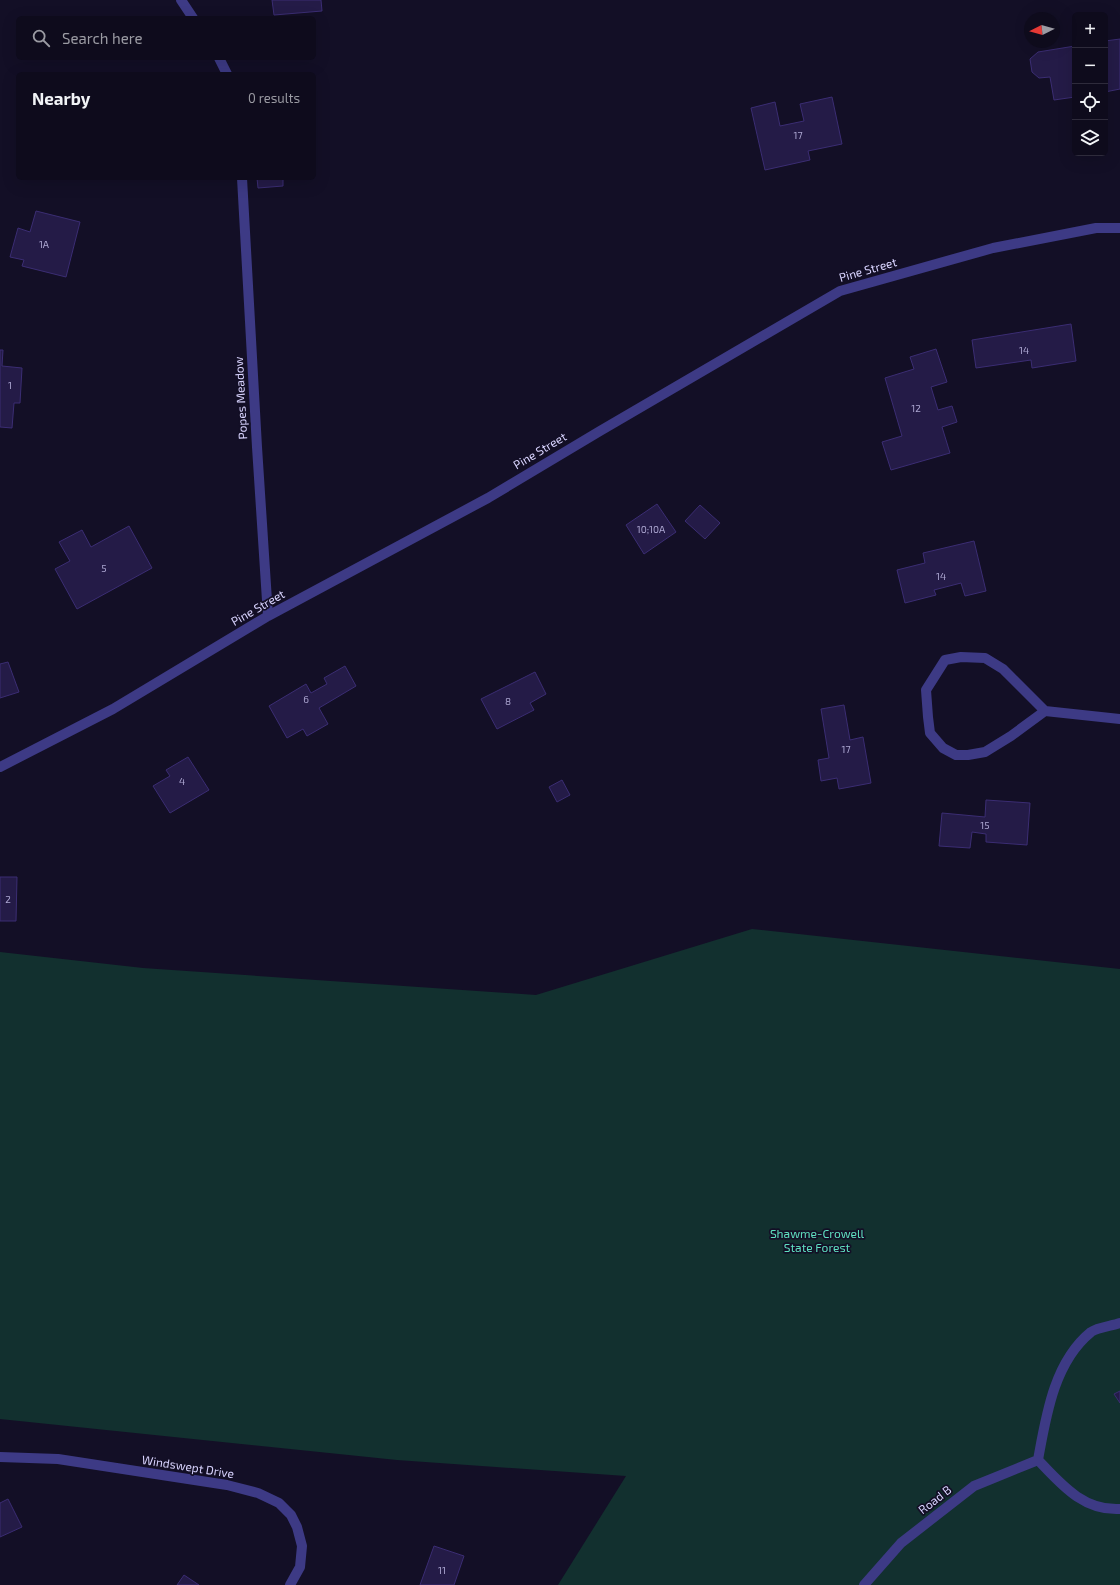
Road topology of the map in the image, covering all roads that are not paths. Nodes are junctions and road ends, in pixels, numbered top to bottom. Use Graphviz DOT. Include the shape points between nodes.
graph roads {
  1 [pos="181,0"];
  2 [pos="192,16"];
  3 [pos="220,60"];
  4 [pos="226,72"];
  5 [pos="242,180"];
  6 [pos="1120,228"];
  7 [pos="268,616"];
  8 [pos="1046,712"];
  9 [pos="1120,719"];
  10 [pos="0,767"];
  11 [pos="1120,1324"];
  12 [pos="0,1457"];
  13 [pos="1038,1460"];
  14 [pos="1120,1509"];
  15 [pos="290,1585"];
  16 [pos="864,1585"];
  1 -- 2 [label="street"];
  3 -- 4 [label="street"];
  5 -- 7 [label="street, Popes Meadow"];
  6 -- 7 [label="street, Pine Street" via="1096,228 993,248 840,291 488,498"];
  7 -- 10 [label="street, Pine Street" via="113,709"];
  8 -- 8 [label="street" via="1003,669 985,658 961,657 946,660 926,690 930,733 943,748 956,755 985,752"];
  8 -- 9 [label="street"];
  11 -- 13 [label="street" via="1092,1331 1069,1356 1048,1404"];
  12 -- 15 [label="street, Windswept Drive" via="58,1459 258,1492 279,1503 291,1515 297,1527 302,1546 300,1567"];
  13 -- 14 [label="street" via="1061,1484 1085,1503 1109,1510"];
  13 -- 16 [label="street, Road B" via="974,1486 901,1543"];
}
